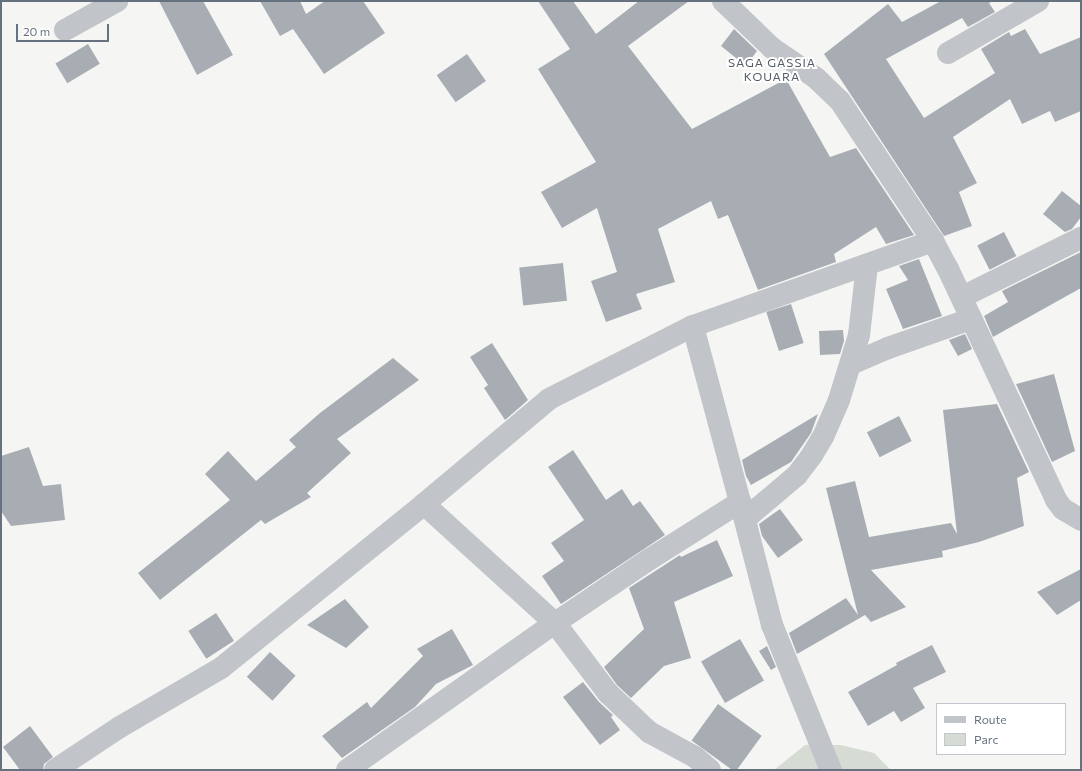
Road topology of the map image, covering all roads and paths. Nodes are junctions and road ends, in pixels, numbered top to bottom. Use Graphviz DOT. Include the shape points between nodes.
graph roads {
  1 [pos="117,1"];
  2 [pos="723,1"];
  3 [pos="1038,1"];
  4 [pos="66,30"];
  5 [pos="948,52"];
  6 [pos="1081,238"];
  7 [pos="933,241"];
  8 [pos="867,265"];
  9 [pos="962,297"];
  10 [pos="971,319"];
  11 [pos="693,326"];
  12 [pos="851,364"];
  13 [pos="424,504"];
  14 [pos="742,511"];
  15 [pos="1081,520"];
  16 [pos="555,623"];
  17 [pos="55,770"];
  18 [pos="347,770"];
  19 [pos="710,770"];
  20 [pos="831,770"];
  1 -- 4 [label="street"];
  2 -- 7 [label="street" via="772,48 816,78 835,95"];
  3 -- 5 [label="street"];
  6 -- 9 [label="street"];
  7 -- 8 [label="street"];
  7 -- 9 [label="street"];
  8 -- 11 [label="street"];
  8 -- 12 [label="street" via="862,318"];
  9 -- 10 [label="street"];
  10 -- 12 [label="street"];
  10 -- 15 [label="street" via="1056,500 1063,509"];
  11 -- 13 [label="street" via="549,399"];
  11 -- 14 [label="street"];
  12 -- 14 [label="street" via="839,400 812,455 797,475"];
  13 -- 16 [label="street"];
  13 -- 17 [label="street" via="221,668 120,727"];
  14 -- 16 [label="street" via="650,559"];
  14 -- 20 [label="street" via="777,640"];
  16 -- 18 [label="street"];
  16 -- 19 [label="street" via="608,693 649,732 695,757"];
}
